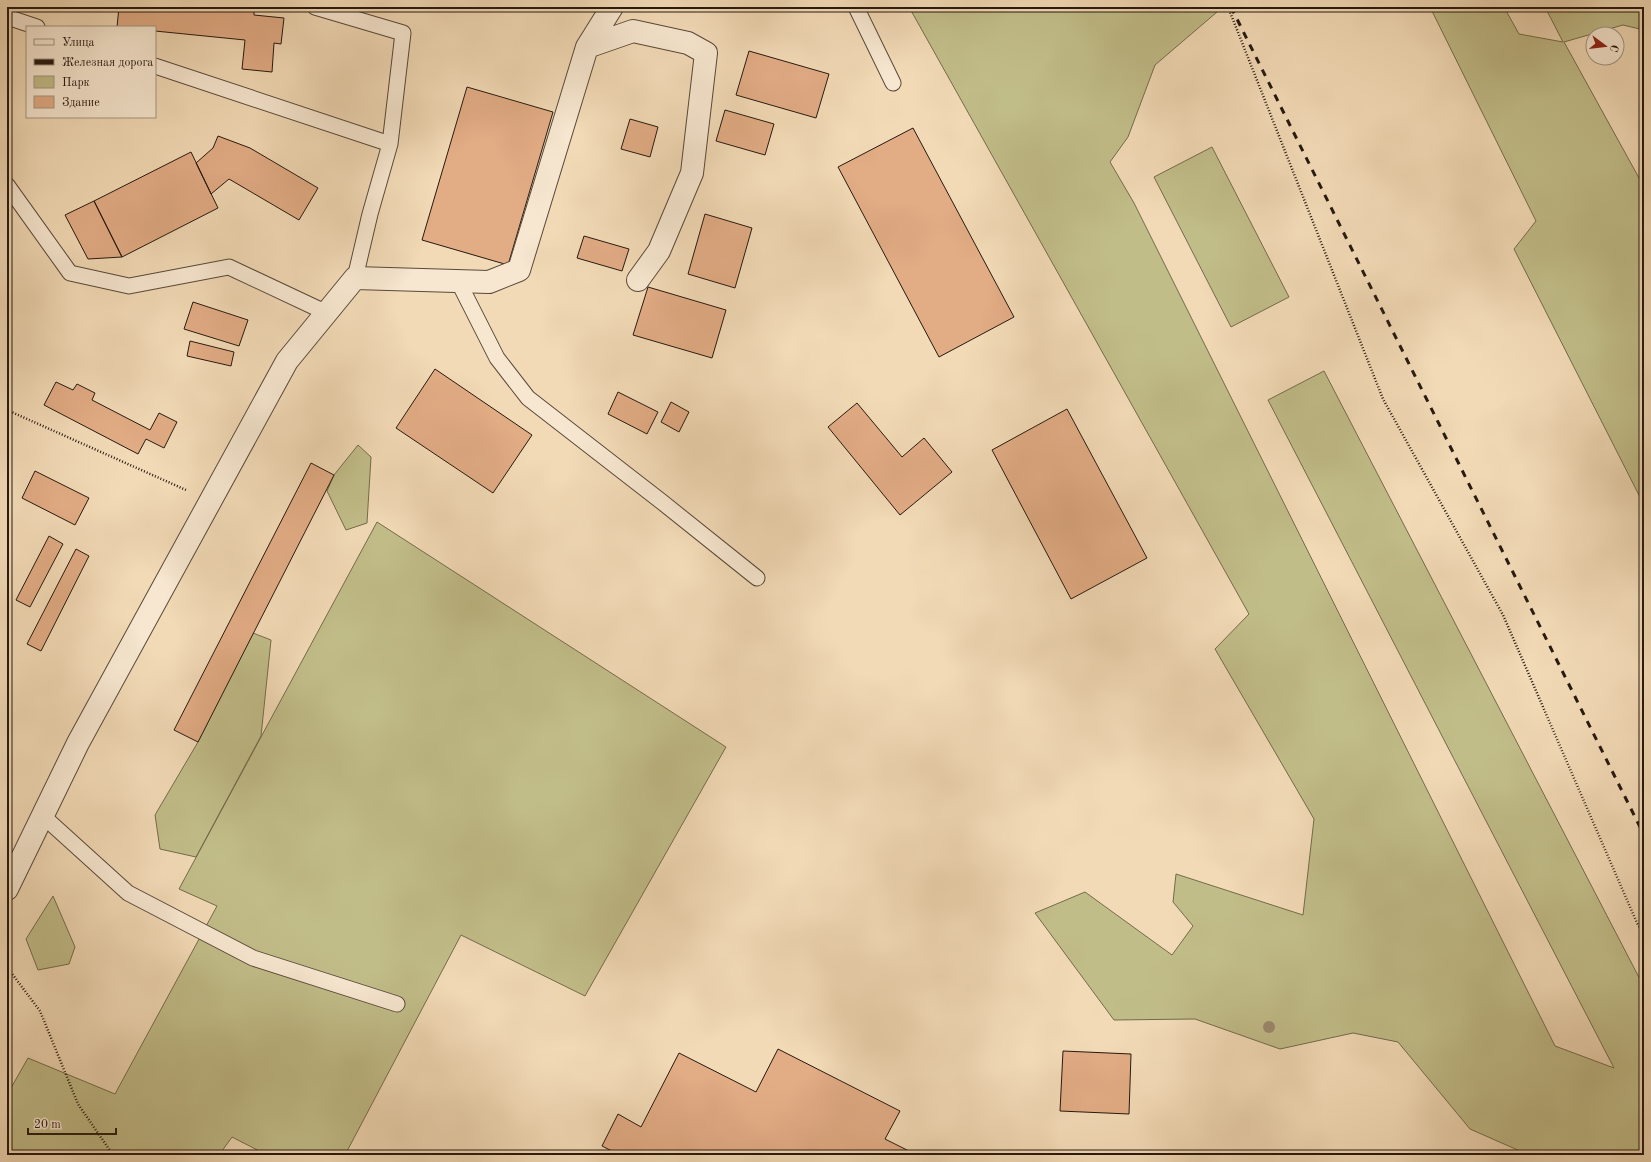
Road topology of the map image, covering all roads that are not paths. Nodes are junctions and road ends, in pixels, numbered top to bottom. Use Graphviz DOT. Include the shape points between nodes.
graph roads {
  1 [pos="315,7"];
  2 [pos="612,7"];
  3 [pos="856,7"];
  4 [pos="7,17"];
  5 [pos="34,26"];
  6 [pos="587,47"];
  7 [pos="156,66"];
  8 [pos="893,82"];
  9 [pos="390,144"];
  10 [pos="7,185"];
  11 [pos="355,278"];
  12 [pos="638,280"];
  13 [pos="458,281"];
  14 [pos="327,313"];
  15 [pos="757,578"];
  16 [pos="43,816"];
  17 [pos="7,889"];
  18 [pos="397,1004"];
  1 -- 9 [label="lane" via="403,33"];
  2 -- 6 [label="street"];
  3 -- 8 [label="lane"];
  4 -- 5 [label="lane"];
  6 -- 12 [label="street" via="633,31 688,43 706,53 692,172 659,251"];
  6 -- 13 [label="street" via="519,270 490,282"];
  7 -- 9 [label="lane"];
  9 -- 11 [label="lane"];
  10 -- 14 [label="lane" via="70,273 129,286 228,267"];
  11 -- 13 [label="street"];
  11 -- 14 [label="street"];
  13 -- 15 [label="lane" via="497,358 528,398"];
  14 -- 16 [label="street" via="287,361 78,743"];
  16 -- 17 [label="street"];
  16 -- 18 [label="lane" via="128,893 253,958"];
}
